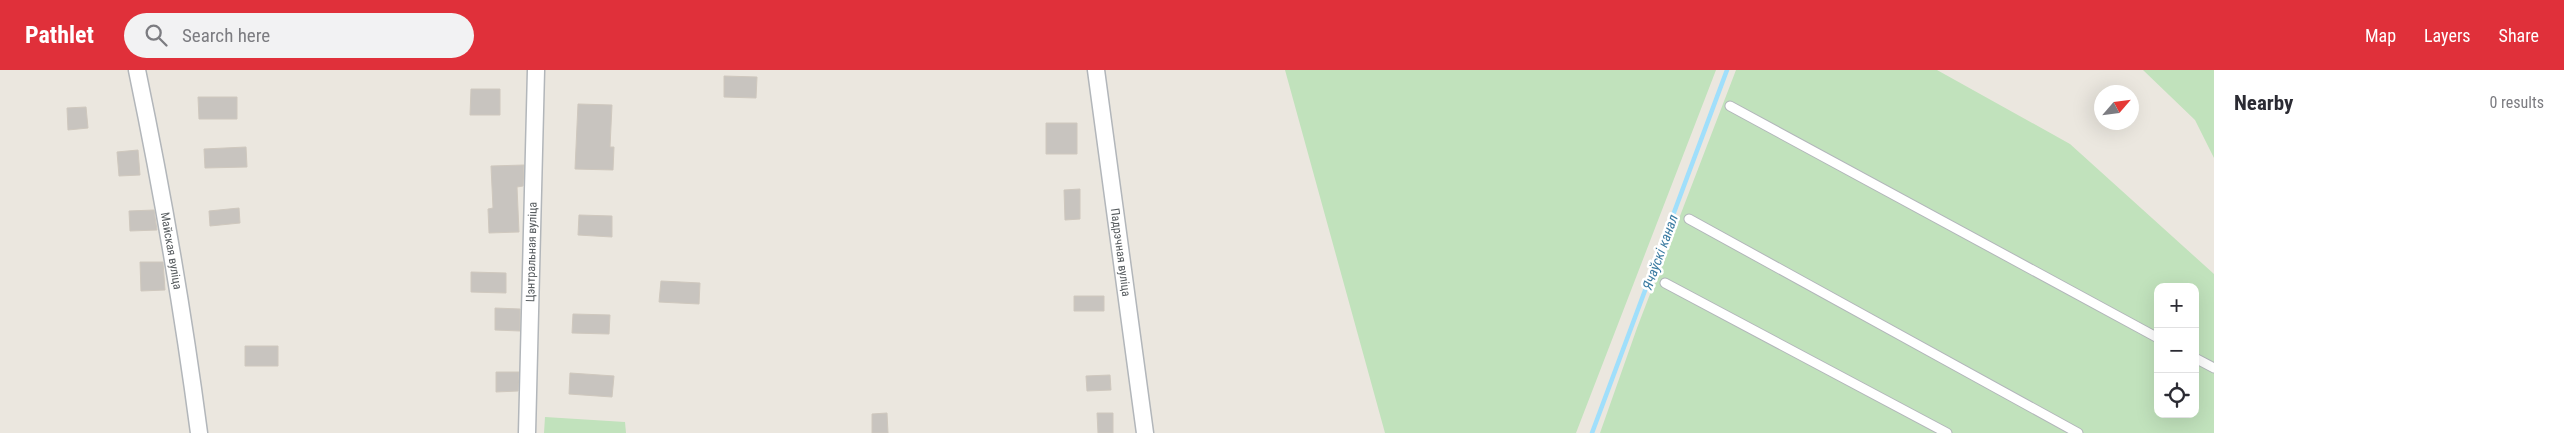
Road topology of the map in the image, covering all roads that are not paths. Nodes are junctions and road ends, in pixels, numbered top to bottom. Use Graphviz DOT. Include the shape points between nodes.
graph roads {
  1 [pos="137,70"];
  2 [pos="536,70"];
  3 [pos="1096,70"];
  4 [pos="1730,106"];
  5 [pos="1689,219"];
  6 [pos="1665,283"];
  7 [pos="2154,336"];
  8 [pos="2199,360"];
  9 [pos="2214,368"];
  10 [pos="199,433"];
  11 [pos="527,433"];
  12 [pos="1145,433"];
  13 [pos="1947,433"];
  14 [pos="2078,433"];
  1 -- 10 [label="street, Майская вуліца" via="156,160"];
  2 -- 11 [label="street, Цэнтральная вуліца"];
  3 -- 12 [label="street, Падрэчная вуліца"];
  4 -- 7 [label="lane"];
  5 -- 14 [label="lane"];
  6 -- 13 [label="lane"];
  8 -- 9 [label="lane"];
}
